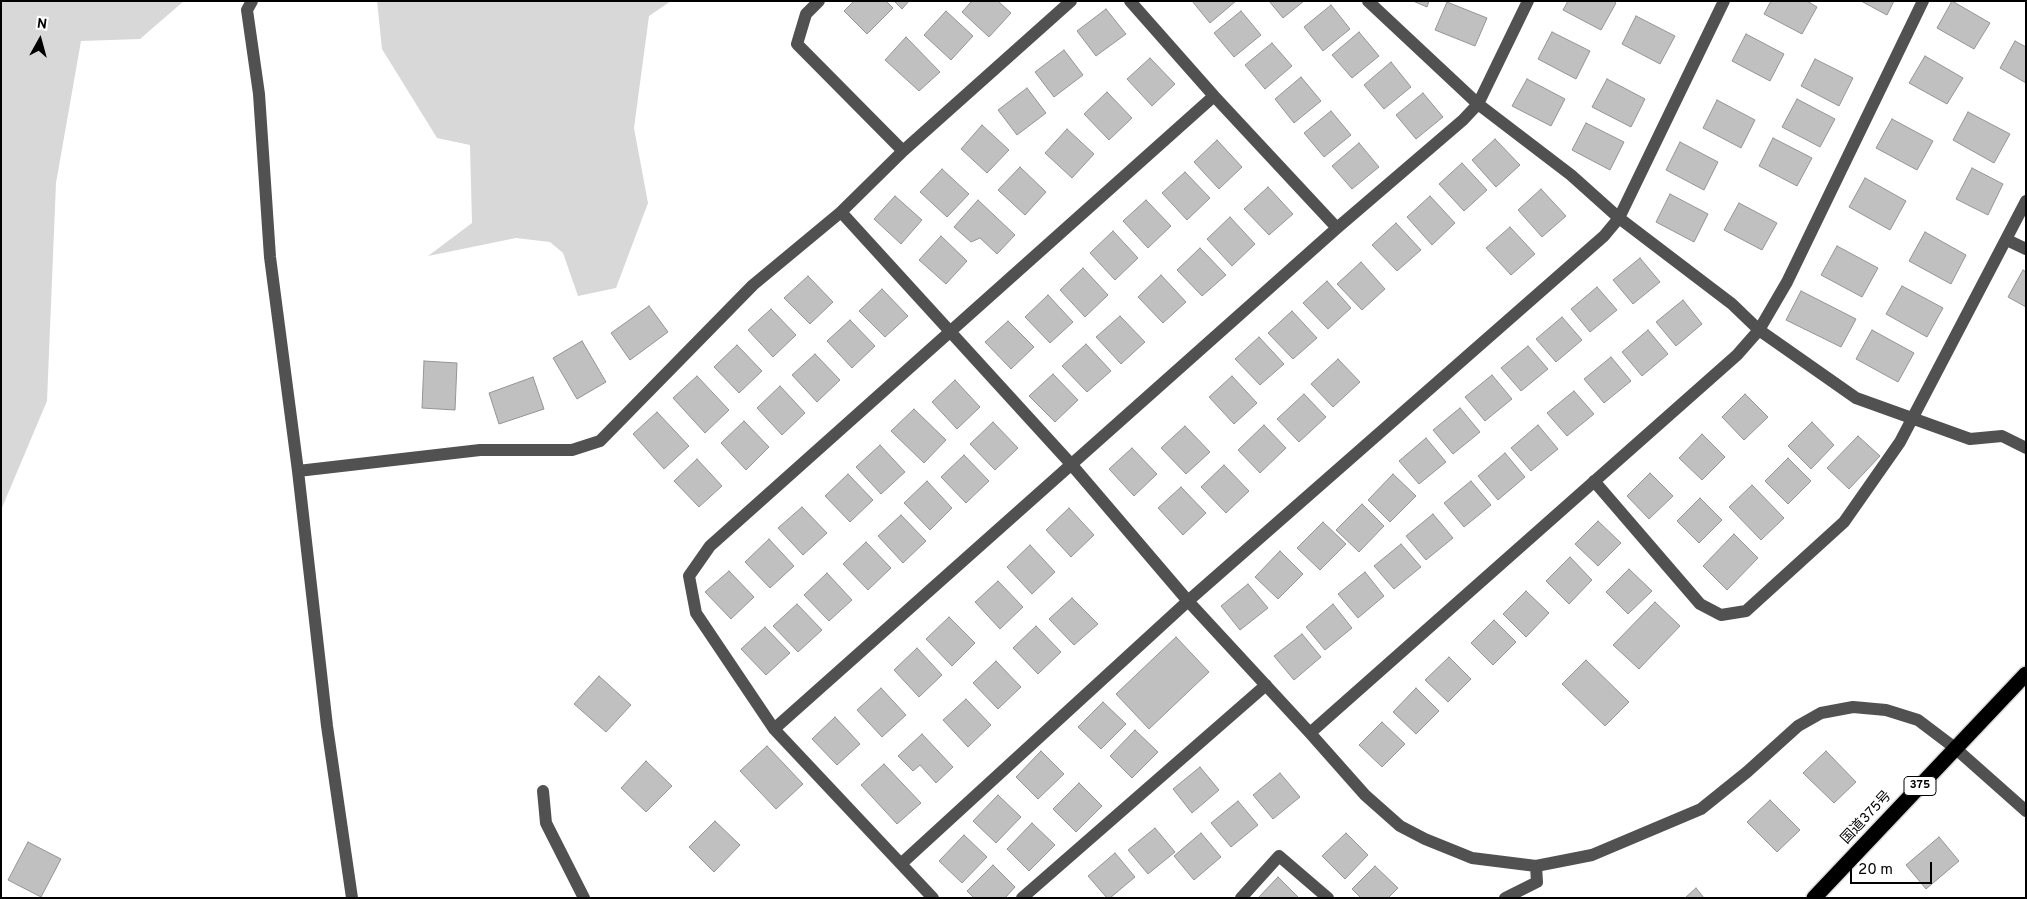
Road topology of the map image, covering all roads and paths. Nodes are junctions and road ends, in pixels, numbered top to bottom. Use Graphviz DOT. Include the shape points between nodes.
graph roads {
  1 [pos="252,1"];
  2 [pos="819,1"];
  3 [pos="1071,1"];
  4 [pos="1130,1"];
  5 [pos="1368,1"];
  6 [pos="1528,1"];
  7 [pos="1724,1"];
  8 [pos="1924,1"];
  9 [pos="1214,96"];
  10 [pos="1478,104"];
  11 [pos="903,151"];
  12 [pos="2026,202"];
  13 [pos="841,212"];
  14 [pos="1619,218"];
  15 [pos="1337,228"];
  16 [pos="2007,240"];
  17 [pos="2026,249"];
  18 [pos="1759,330"];
  19 [pos="950,332"];
  20 [pos="1912,420"];
  21 [pos="2026,448"];
  22 [pos="1071,464"];
  23 [pos="298,471"];
  24 [pos="1594,481"];
  25 [pos="1188,601"];
  26 [pos="2026,674"];
  27 [pos="1266,685"];
  28 [pos="774,729"];
  29 [pos="1310,733"];
  30 [pos="1955,748"];
  31 [pos="543,791"];
  32 [pos="2026,811"];
  33 [pos="902,863"];
  34 [pos="1536,866"];
  35 [pos="352,898"];
  36 [pos="584,898"];
  37 [pos="933,898"];
  38 [pos="1022,898"];
  39 [pos="1240,898"];
  40 [pos="1328,898"];
  41 [pos="1505,898"];
  42 [pos="1814,898"];
  1 -- 23 [label="street" via="247,10 260,94 270,257"];
  2 -- 11 [label="street" via="806,14 797,44"];
  3 -- 11 [label="street"];
  4 -- 9 [label="street"];
  5 -- 10 [label="street"];
  6 -- 10 [label="street"];
  7 -- 14 [label="street"];
  8 -- 18 [label="street" via="1787,282"];
  9 -- 15 [label="street"];
  9 -- 19 [label="street"];
  10 -- 14 [label="street" via="1571,175"];
  10 -- 15 [label="street"];
  11 -- 13 [label="street"];
  12 -- 16 [label="street"];
  13 -- 19 [label="street"];
  13 -- 23 [label="street" via="753,285 600,441 572,450 480,450"];
  14 -- 18 [label="street" via="1732,304"];
  14 -- 25 [label="street" via="1604,236"];
  15 -- 22 [label="street"];
  16 -- 17 [label="street"];
  16 -- 20 [label="street"];
  18 -- 20 [label="street" via="1856,398"];
  18 -- 24 [label="street" via="1737,355"];
  19 -- 22 [label="street"];
  19 -- 28 [label="street" via="710,546 689,576 696,613"];
  20 -- 21 [label="street" via="1970,439 2002,436"];
  20 -- 24 [label="street" via="1844,522 1746,611 1721,615 1700,604"];
  22 -- 25 [label="street"];
  22 -- 28 [label="street"];
  23 -- 35 [label="street" via="327,726"];
  24 -- 29 [label="street"];
  25 -- 27 [label="street"];
  25 -- 33 [label="street"];
  26 -- 30 [label="highway, 国道375号 / 375"];
  27 -- 29 [label="street"];
  27 -- 38 [label="street"];
  28 -- 33 [label="street"];
  29 -- 34 [label="street" via="1365,795 1400,826 1472,858"];
  30 -- 32 [label="street"];
  30 -- 34 [label="street" via="1918,720 1886,710 1853,707 1821,713 1798,726 1701,809 1592,855"];
  30 -- 42 [label="highway, 国道375号 / 375"];
  31 -- 36 [label="street" via="546,823"];
  33 -- 37 [label="street"];
  34 -- 41 [label="street" via="1537,882"];
  39 -- 40 [label="street" via="1279,856"];
}
